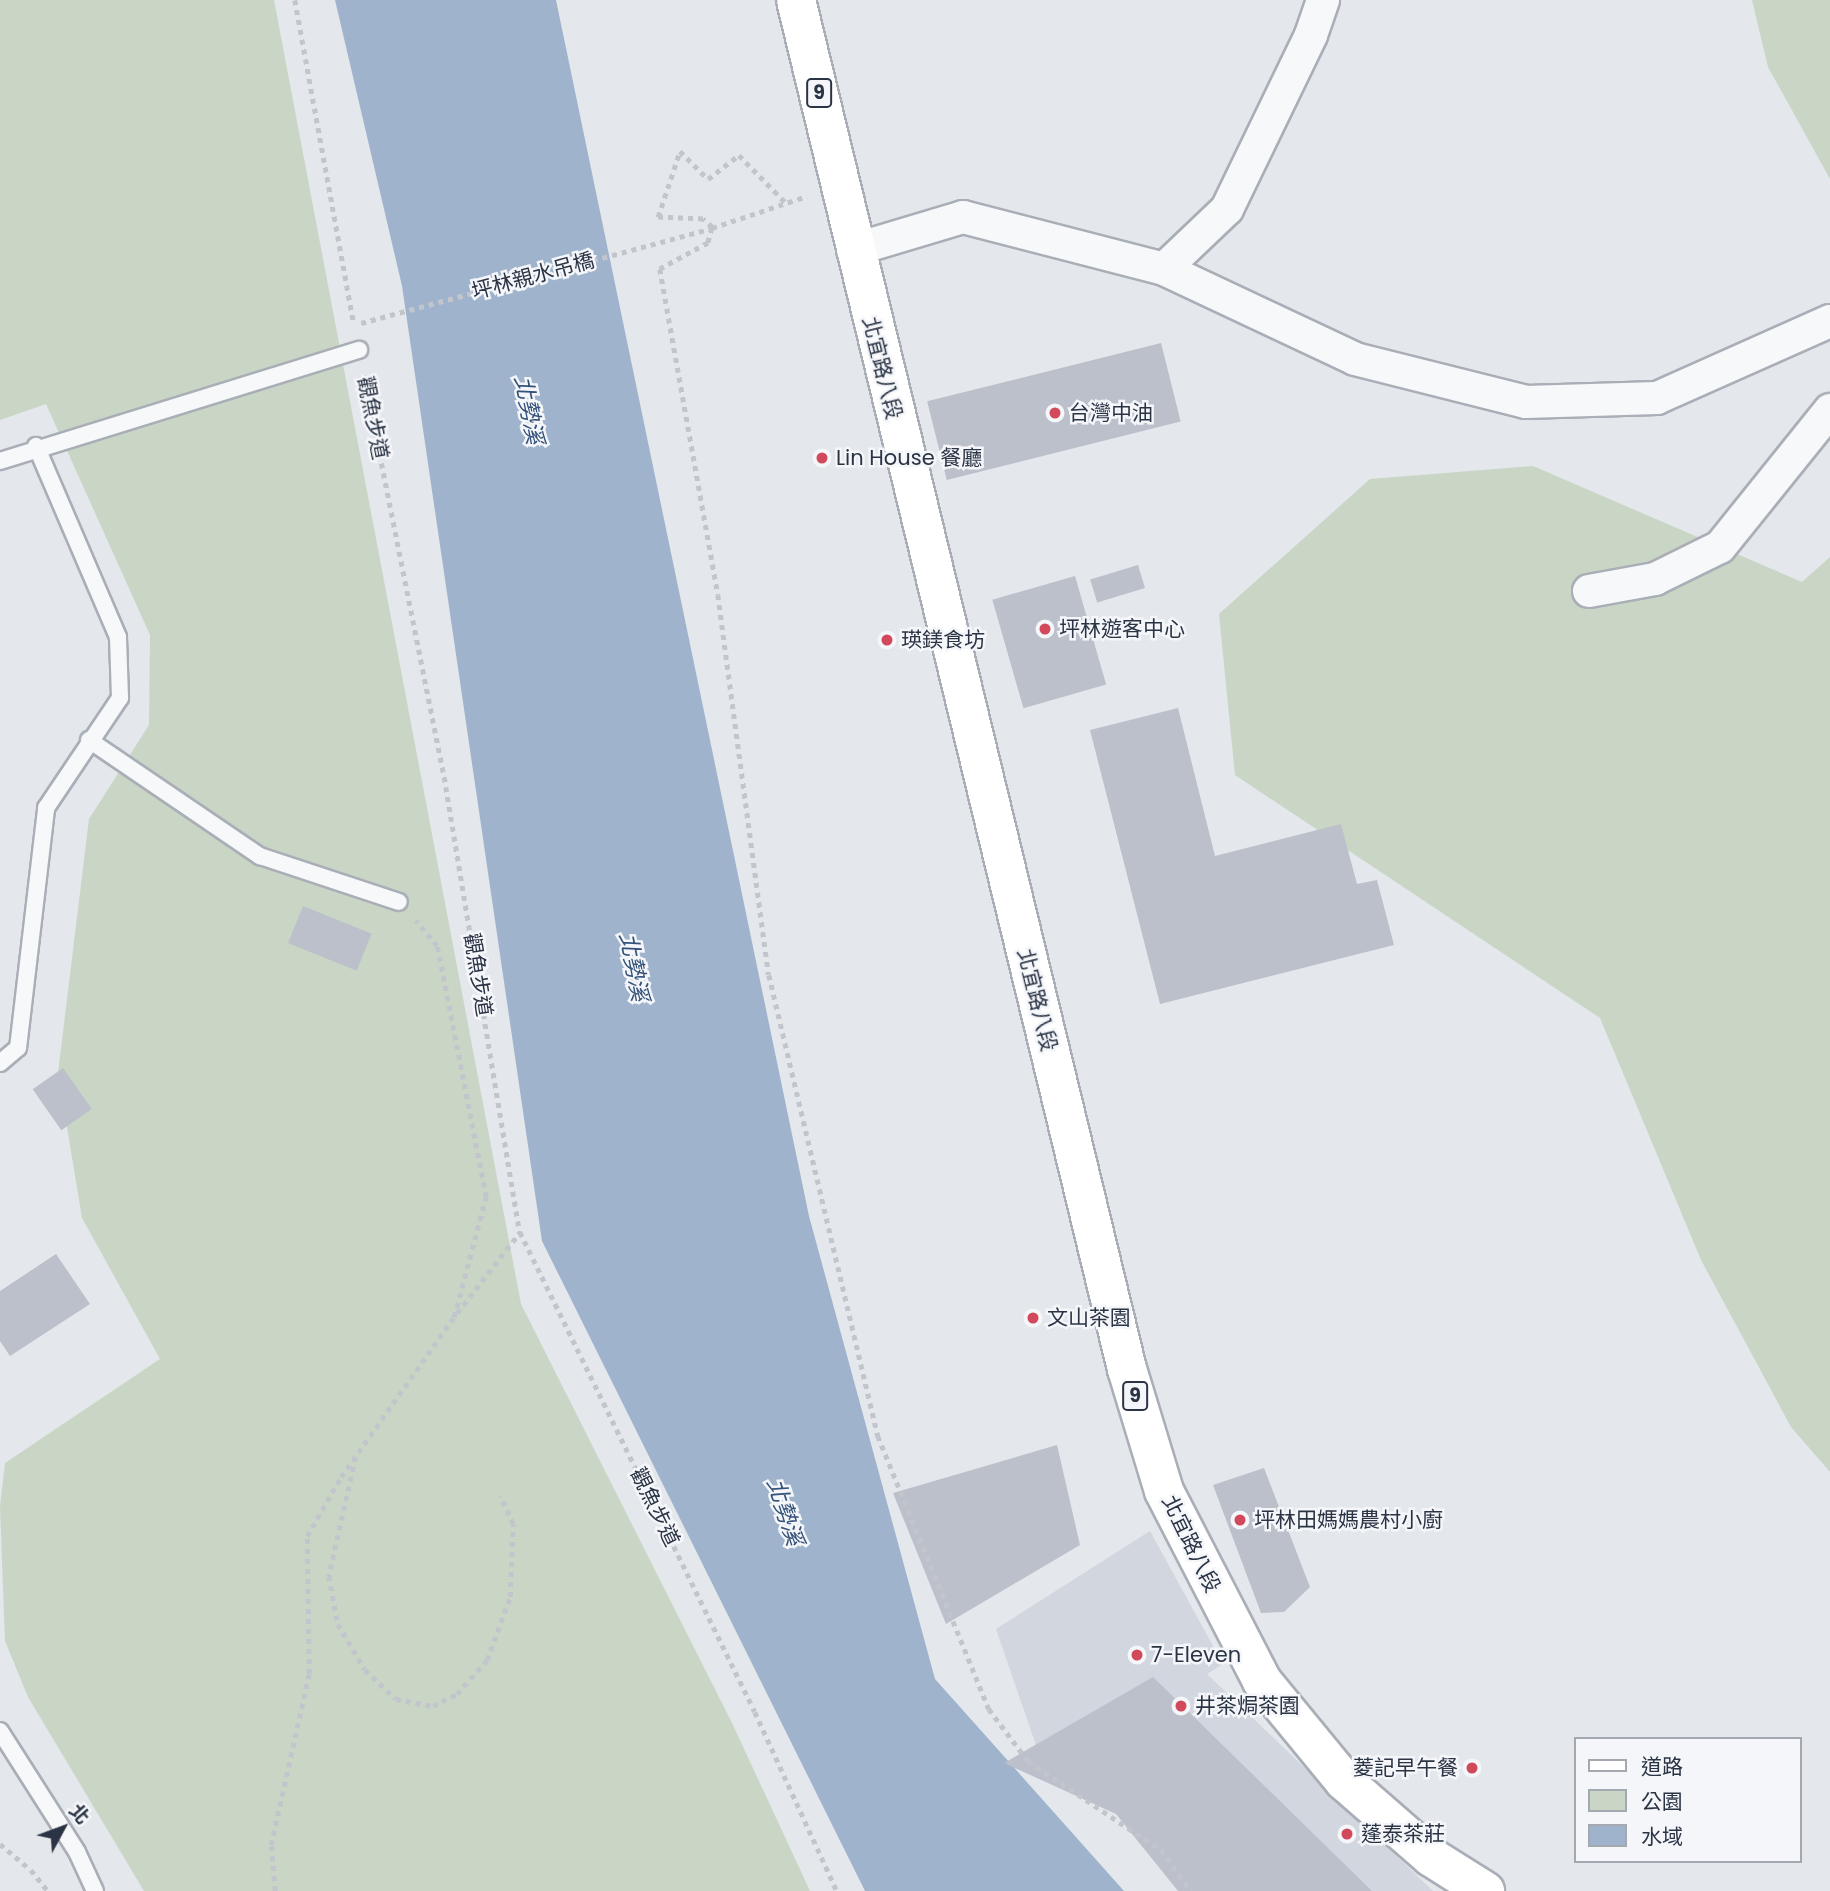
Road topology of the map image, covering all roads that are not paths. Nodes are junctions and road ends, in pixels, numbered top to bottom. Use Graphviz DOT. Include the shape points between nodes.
graph roads {
  1 [pos="796,0"];
  2 [pos="1323,0"];
  3 [pos="853,250"];
  4 [pos="1164,269"];
  5 [pos="1830,321"];
  6 [pos="359,350"];
  7 [pos="1830,410"];
  8 [pos="36,446"];
  9 [pos="0,461"];
  10 [pos="1588,591"];
  11 [pos="89,740"];
  12 [pos="399,902"];
  13 [pos="0,1063"];
  14 [pos="0,1731"];
  15 [pos="96,1891"];
  16 [pos="1485,1891"];
  1 -- 3 [label="main road, 北宜路八段 / 9"];
  2 -- 4 [label="street" via="1311,35 1227,209"];
  3 -- 4 [label="street" via="962,217"];
  3 -- 16 [label="main road, 北宜路八段 / 9" via="1127,1368 1164,1491 1262,1681 1344,1782 1432,1857"];
  4 -- 5 [label="street" via="1355,359 1526,402 1657,398"];
  6 -- 8 [label="lane"];
  7 -- 10 [label="street" via="1720,548 1655,579"];
  8 -- 9 [label="lane"];
  8 -- 11 [label="lane" via="118,637 120,698"];
  11 -- 12 [label="lane" via="260,856"];
  11 -- 13 [label="lane" via="46,808 18,1048"];
  14 -- 15 [label="lane" via="77,1852"];
}
